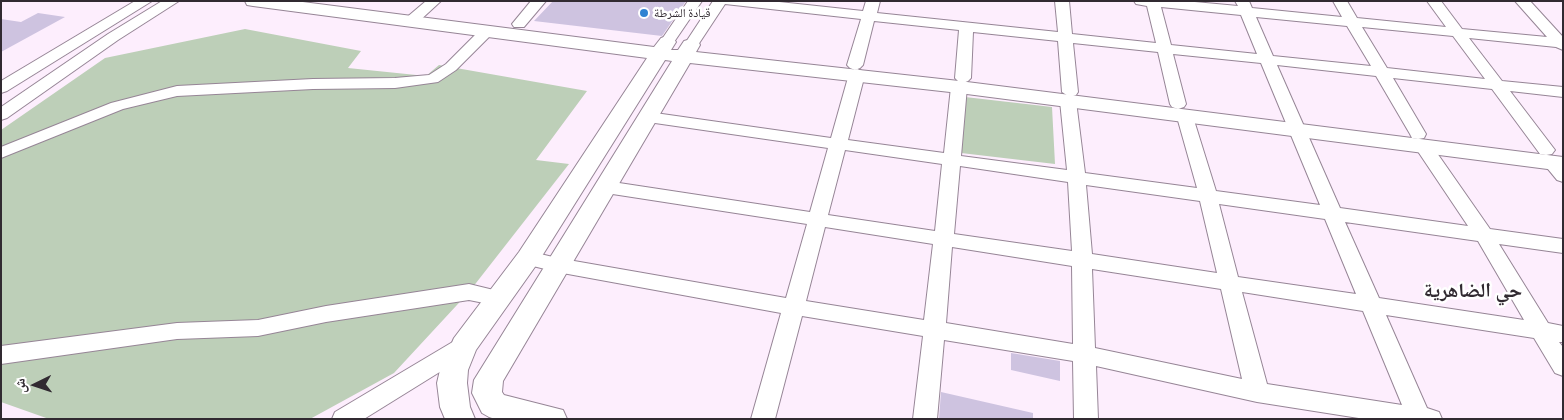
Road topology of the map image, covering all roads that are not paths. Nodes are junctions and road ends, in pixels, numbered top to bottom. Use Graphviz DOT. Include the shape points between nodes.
graph roads {
  1 [pos="145,1"];
  2 [pos="172,1"];
  3 [pos="253,1"];
  4 [pos="331,1"];
  5 [pos="539,1"];
  6 [pos="695,1"];
  7 [pos="720,1"];
  8 [pos="730,1"];
  9 [pos="873,1"];
  10 [pos="1062,1"];
  11 [pos="1340,1"];
  12 [pos="1434,1"];
  13 [pos="1522,1"];
  14 [pos="1149,2"];
  15 [pos="1244,6"];
  16 [pos="422,12"];
  17 [pos="868,16"];
  18 [pos="1352,22"];
  19 [pos="519,24"];
  20 [pos="966,27"];
  21 [pos="486,32"];
  22 [pos="1458,33"];
  23 [pos="1065,38"];
  24 [pos="1562,44"];
  25 [pos="676,49"];
  26 [pos="1164,49"];
  27 [pos="1266,60"];
  28 [pos="856,70"];
  29 [pos="1382,72"];
  30 [pos="961,83"];
  31 [pos="1497,85"];
  32 [pos="1,88"];
  33 [pos="1563,92"];
  34 [pos="1069,96"];
  35 [pos="1182,111"];
  36 [pos="1,115"];
  37 [pos="648,117"];
  38 [pos="1294,125"];
  39 [pos="1421,141"];
  40 [pos="838,144"];
  41 [pos="1,152"];
  42 [pos="951,160"];
  43 [pos="1557,161"];
  44 [pos="1077,178"];
  45 [pos="606,187"];
  46 [pos="1208,196"];
  47 [pos="1332,214"];
  48 [pos="818,220"];
  49 [pos="1484,235"];
  50 [pos="944,239"];
  51 [pos="1563,246"];
  52 [pos="528,258"];
  53 [pos="1082,260"];
  54 [pos="558,265"];
  55 [pos="1230,283"];
  56 [pos="499,298"];
  57 [pos="1372,305"];
  58 [pos="794,307"];
  59 [pos="934,331"];
  60 [pos="1541,331"];
  61 [pos="1563,334"];
  62 [pos="464,346"];
  63 [pos="1083,354"];
  64 [pos="1,355"];
  65 [pos="1563,367"];
  66 [pos="1257,392"];
  67 [pos="489,399"];
  68 [pos="1425,418"];
  69 [pos="344,419"];
  70 [pos="460,419"];
  71 [pos="552,419"];
  72 [pos="763,419"];
  73 [pos="925,419"];
  74 [pos="1086,419"];
  1 -- 32 [label="street"];
  2 -- 36 [label="street" via="113,37"];
  3 -- 16 [label="main road"];
  4 -- 16 [label="main road"];
  5 -- 19 [label="street"];
  6 -- 25 [label="street"];
  7 -- 25 [label="street"];
  8 -- 17 [label="street"];
  9 -- 17 [label="street"];
  10 -- 23 [label="street"];
  11 -- 18 [label="street"];
  12 -- 22 [label="street"];
  13 -- 24 [label="street"];
  14 -- 15 [label="street"];
  14 -- 26 [label="street"];
  15 -- 18 [label="street"];
  15 -- 27 [label="street"];
  16 -- 19 [label="main road"];
  16 -- 21 [label="main road"];
  17 -- 20 [label="street"];
  17 -- 28 [label="street"];
  18 -- 22 [label="street"];
  18 -- 29 [label="street"];
  19 -- 25 [label="main road"];
  20 -- 23 [label="street"];
  20 -- 30 [label="street"];
  21 -- 25 [label="main road"];
  21 -- 41 [label="street" via="451,67 433,79 176,91 117,106"];
  22 -- 24 [label="street"];
  22 -- 31 [label="street"];
  23 -- 26 [label="street"];
  23 -- 34 [label="street"];
  25 -- 28 [label="main road"];
  25 -- 37 [label="main road"];
  25 -- 52 [label="main road"];
  26 -- 27 [label="street"];
  26 -- 35 [label="street"];
  27 -- 29 [label="street"];
  27 -- 38 [label="street"];
  28 -- 30 [label="main road"];
  28 -- 40 [label="street"];
  29 -- 31 [label="street"];
  29 -- 39 [label="street"];
  30 -- 34 [label="main road"];
  30 -- 42 [label="street"];
  31 -- 33 [label="street"];
  31 -- 43 [label="street"];
  34 -- 35 [label="main road"];
  34 -- 44 [label="street"];
  35 -- 38 [label="main road"];
  35 -- 46 [label="street"];
  37 -- 40 [label="street"];
  37 -- 45 [label="main road"];
  38 -- 39 [label="main road"];
  38 -- 47 [label="street"];
  39 -- 43 [label="main road"];
  39 -- 49 [label="street"];
  40 -- 42 [label="street"];
  40 -- 48 [label="street"];
  42 -- 44 [label="street"];
  42 -- 50 [label="street"];
  44 -- 46 [label="street"];
  44 -- 53 [label="street"];
  45 -- 48 [label="street"];
  45 -- 54 [label="main road"];
  46 -- 47 [label="street"];
  46 -- 55 [label="street"];
  47 -- 49 [label="street"];
  47 -- 57 [label="street"];
  48 -- 50 [label="street"];
  48 -- 58 [label="street"];
  49 -- 51 [label="street"];
  49 -- 60 [label="street"];
  50 -- 53 [label="street"];
  50 -- 59 [label="street"];
  52 -- 54 [label="street"];
  52 -- 56 [label="main road"];
  53 -- 55 [label="street"];
  53 -- 63 [label="street"];
  54 -- 58 [label="street"];
  54 -- 67 [label="main road" via="489,380"];
  55 -- 57 [label="street"];
  55 -- 66 [label="street"];
  56 -- 62 [label="main road"];
  56 -- 64 [label="street" via="468,292 258,328 177,331"];
  57 -- 60 [label="street"];
  57 -- 68 [label="street"];
  58 -- 59 [label="street"];
  58 -- 72 [label="street"];
  59 -- 63 [label="street"];
  59 -- 73 [label="street"];
  60 -- 61 [label="street"];
  60 -- 65 [label="street"];
  62 -- 69 [label="street"];
  62 -- 70 [label="main road" via="452,383"];
  63 -- 66 [label="street"];
  63 -- 74 [label="street"];
  66 -- 68 [label="street"];
  67 -- 70 [label="main road"];
  67 -- 71 [label="main road" via="500,408"];
}
